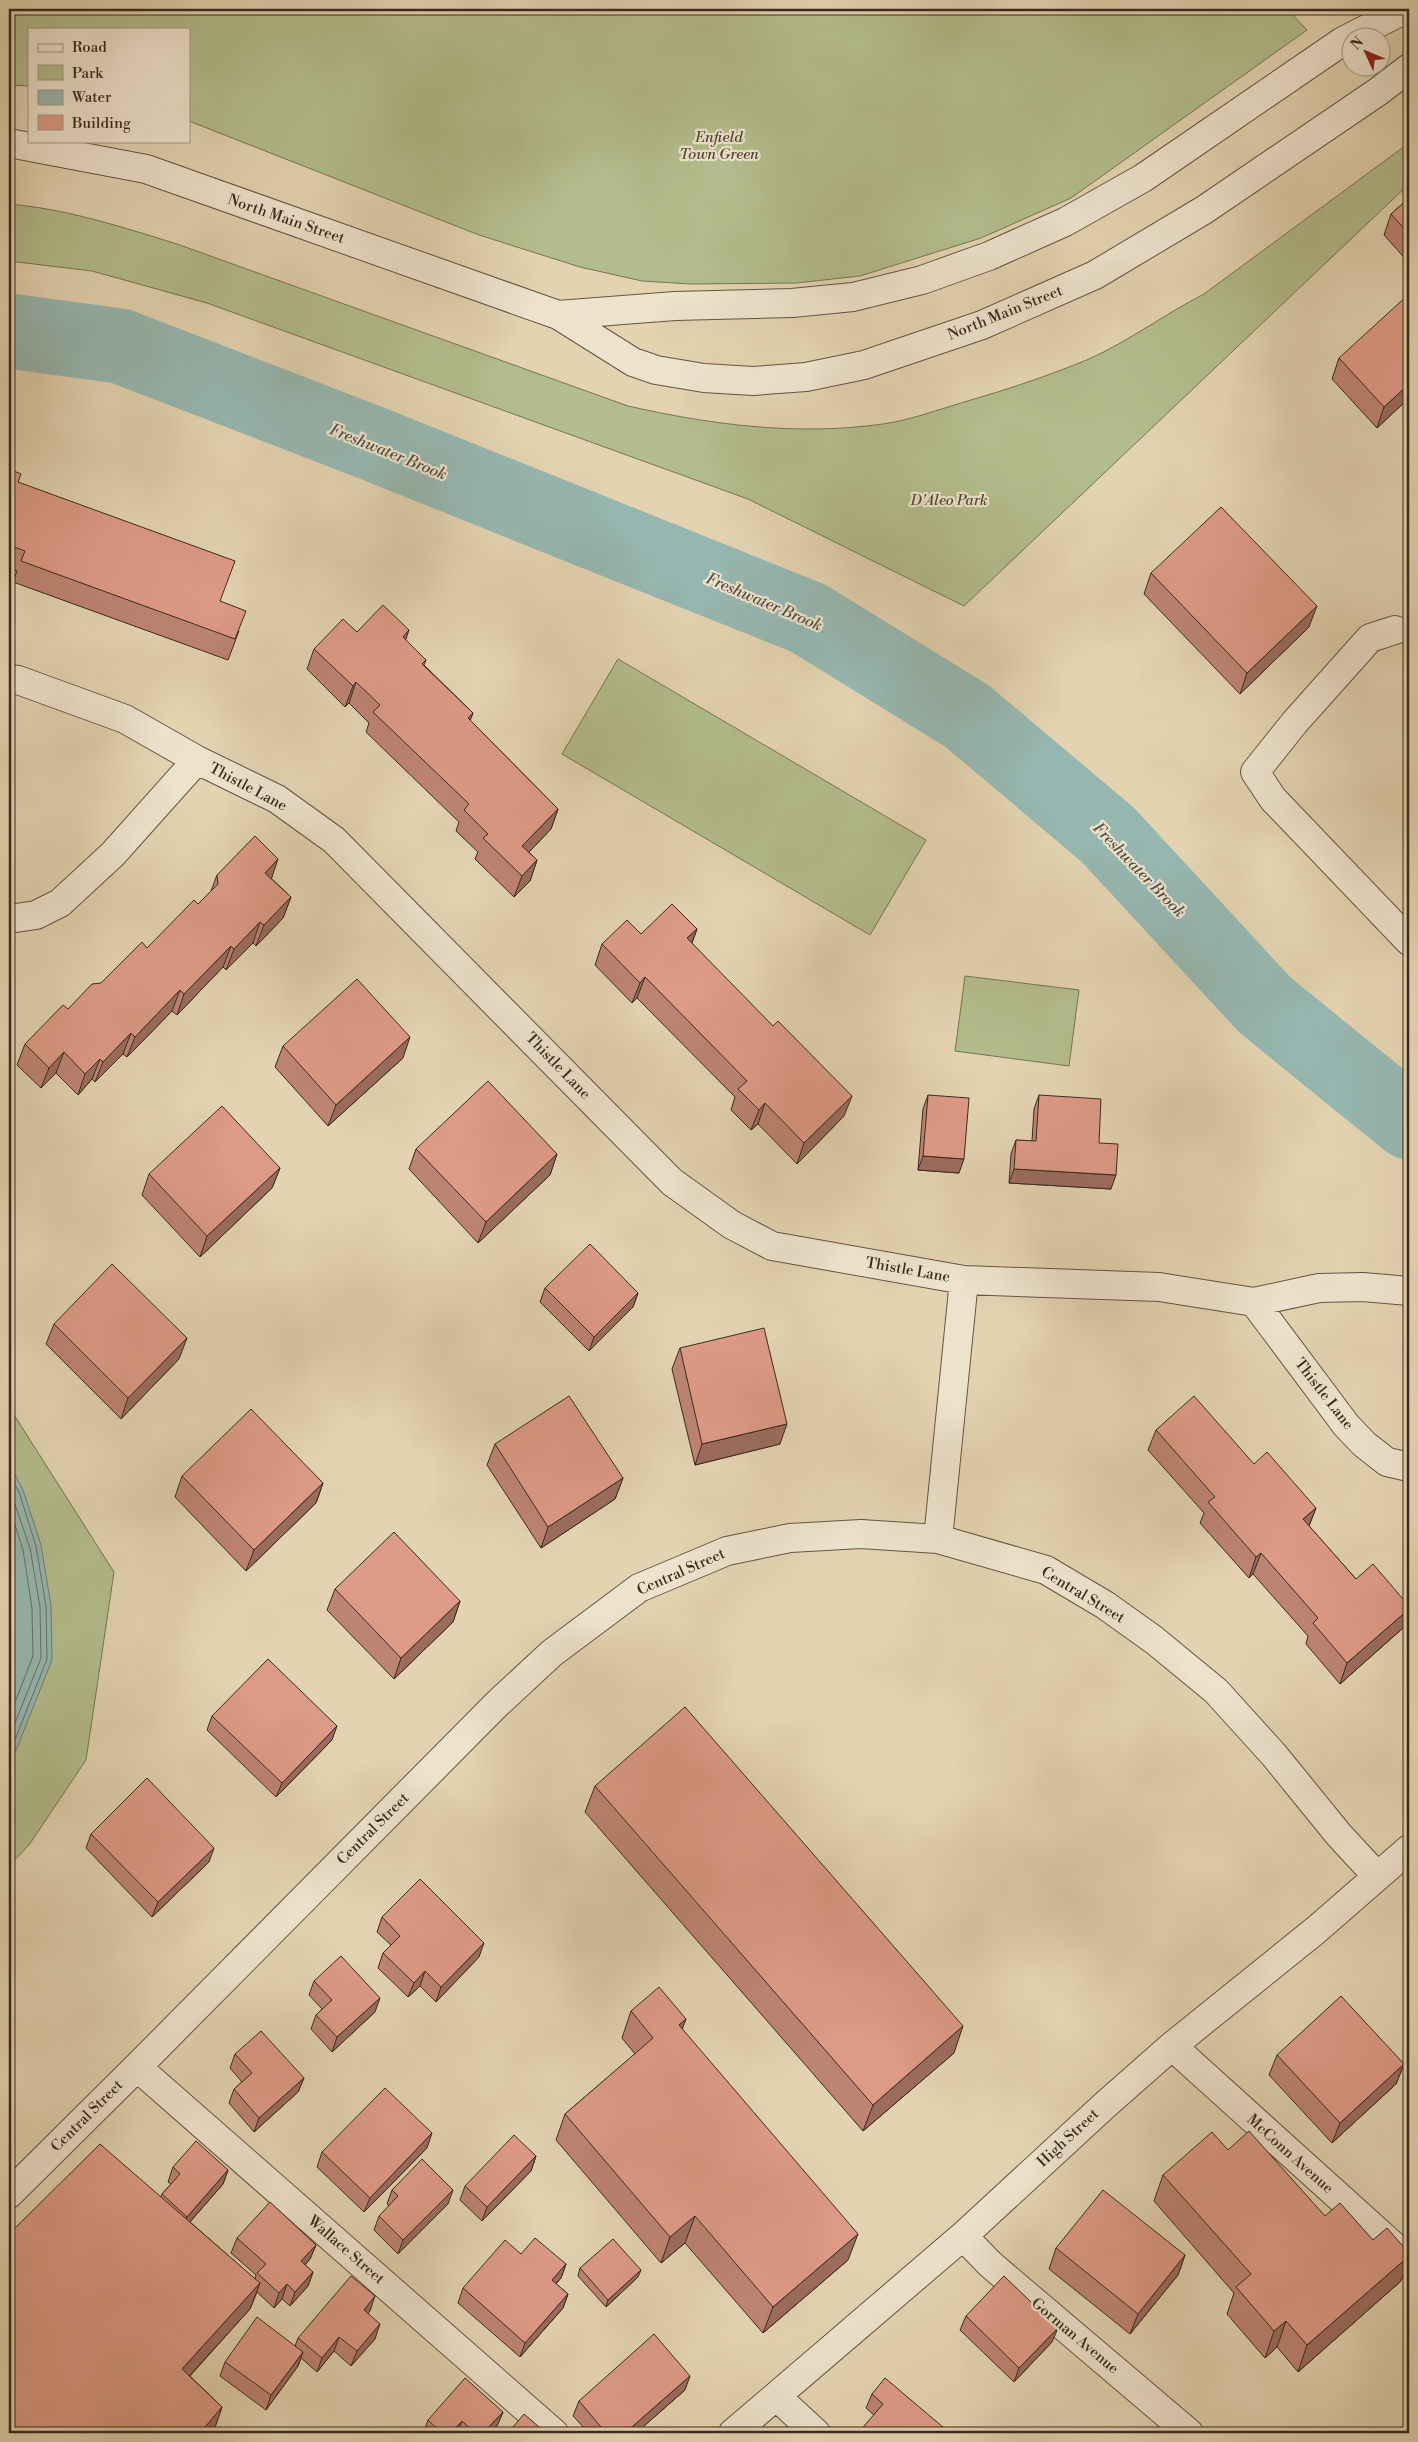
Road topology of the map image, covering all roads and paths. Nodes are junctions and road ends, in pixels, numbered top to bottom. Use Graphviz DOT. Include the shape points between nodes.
graph roads {
  1 [pos="1409,10"];
  2 [pos="1409,68"];
  3 [pos="9,143"];
  4 [pos="558,315"];
  5 [pos="1395,630"];
  6 [pos="9,679"];
  7 [pos="198,760"];
  8 [pos="9,919"];
  9 [pos="1409,941"];
  10 [pos="964,1280"];
  11 [pos="1409,1291"];
  12 [pos="1254,1302"];
  13 [pos="1409,1467"];
  14 [pos="938,1539"];
  15 [pos="1409,1849"];
  16 [pos="1377,1876"];
  17 [pos="1172,2046"];
  18 [pos="138,2068"];
  19 [pos="9,2194"];
  20 [pos="963,2236"];
  21 [pos="1409,2260"];
  22 [pos="777,2397"];
  23 [pos="554,2433"];
  24 [pos="733,2433"];
  25 [pos="816,2433"];
  26 [pos="1189,2433"];
  1 -- 4 [label="street, North Main Street" via="1343,41 1143,178 1065,222 988,256 922,280 853,297 792,303 675,306"];
  2 -- 4 [label="street, North Main Street" via="1204,210 1094,275 982,325 864,365 806,378 753,381 704,378 656,370 633,362"];
  3 -- 4 [label="street, North Main Street" via="146,169"];
  5 -- 9 [label="street" via="1370,638 1255,772 1273,799"];
  6 -- 7 [label="street, Thistle Lane" via="125,719"];
  7 -- 8 [label="street, Thistle Lane" via="112,854 60,903 36,915"];
  7 -- 10 [label="street, Thistle Lane" via="277,799 334,840 672,1182 732,1225 772,1246"];
  10 -- 12 [label="street, Thistle Lane" via="1159,1287"];
  10 -- 14 [label="street, Thistle Lane"];
  11 -- 12 [label="street, Thistle Lane" via="1319,1288"];
  12 -- 13 [label="street, Thistle Lane" via="1346,1425 1387,1462"];
  14 -- 16 [label="street, Central Street" via="1046,1570 1105,1605 1154,1640 1216,1691"];
  14 -- 18 [label="street, Central Street" via="861,1534 790,1538 727,1551 639,1588 552,1653 497,1704"];
  15 -- 16 [label="street, High Street"];
  16 -- 17 [label="street, High Street" via="1316,1930"];
  17 -- 20 [label="street, High Street"];
  17 -- 21 [label="street, McConn Avenue"];
  18 -- 19 [label="street, Central Street"];
  18 -- 23 [label="street, Wallace Street"];
  20 -- 22 [label="street, High Street"];
  20 -- 26 [label="street, Gorman Avenue" via="990,2264"];
  22 -- 24 [label="street, High Street"];
  22 -- 25 [label="street"];
}
